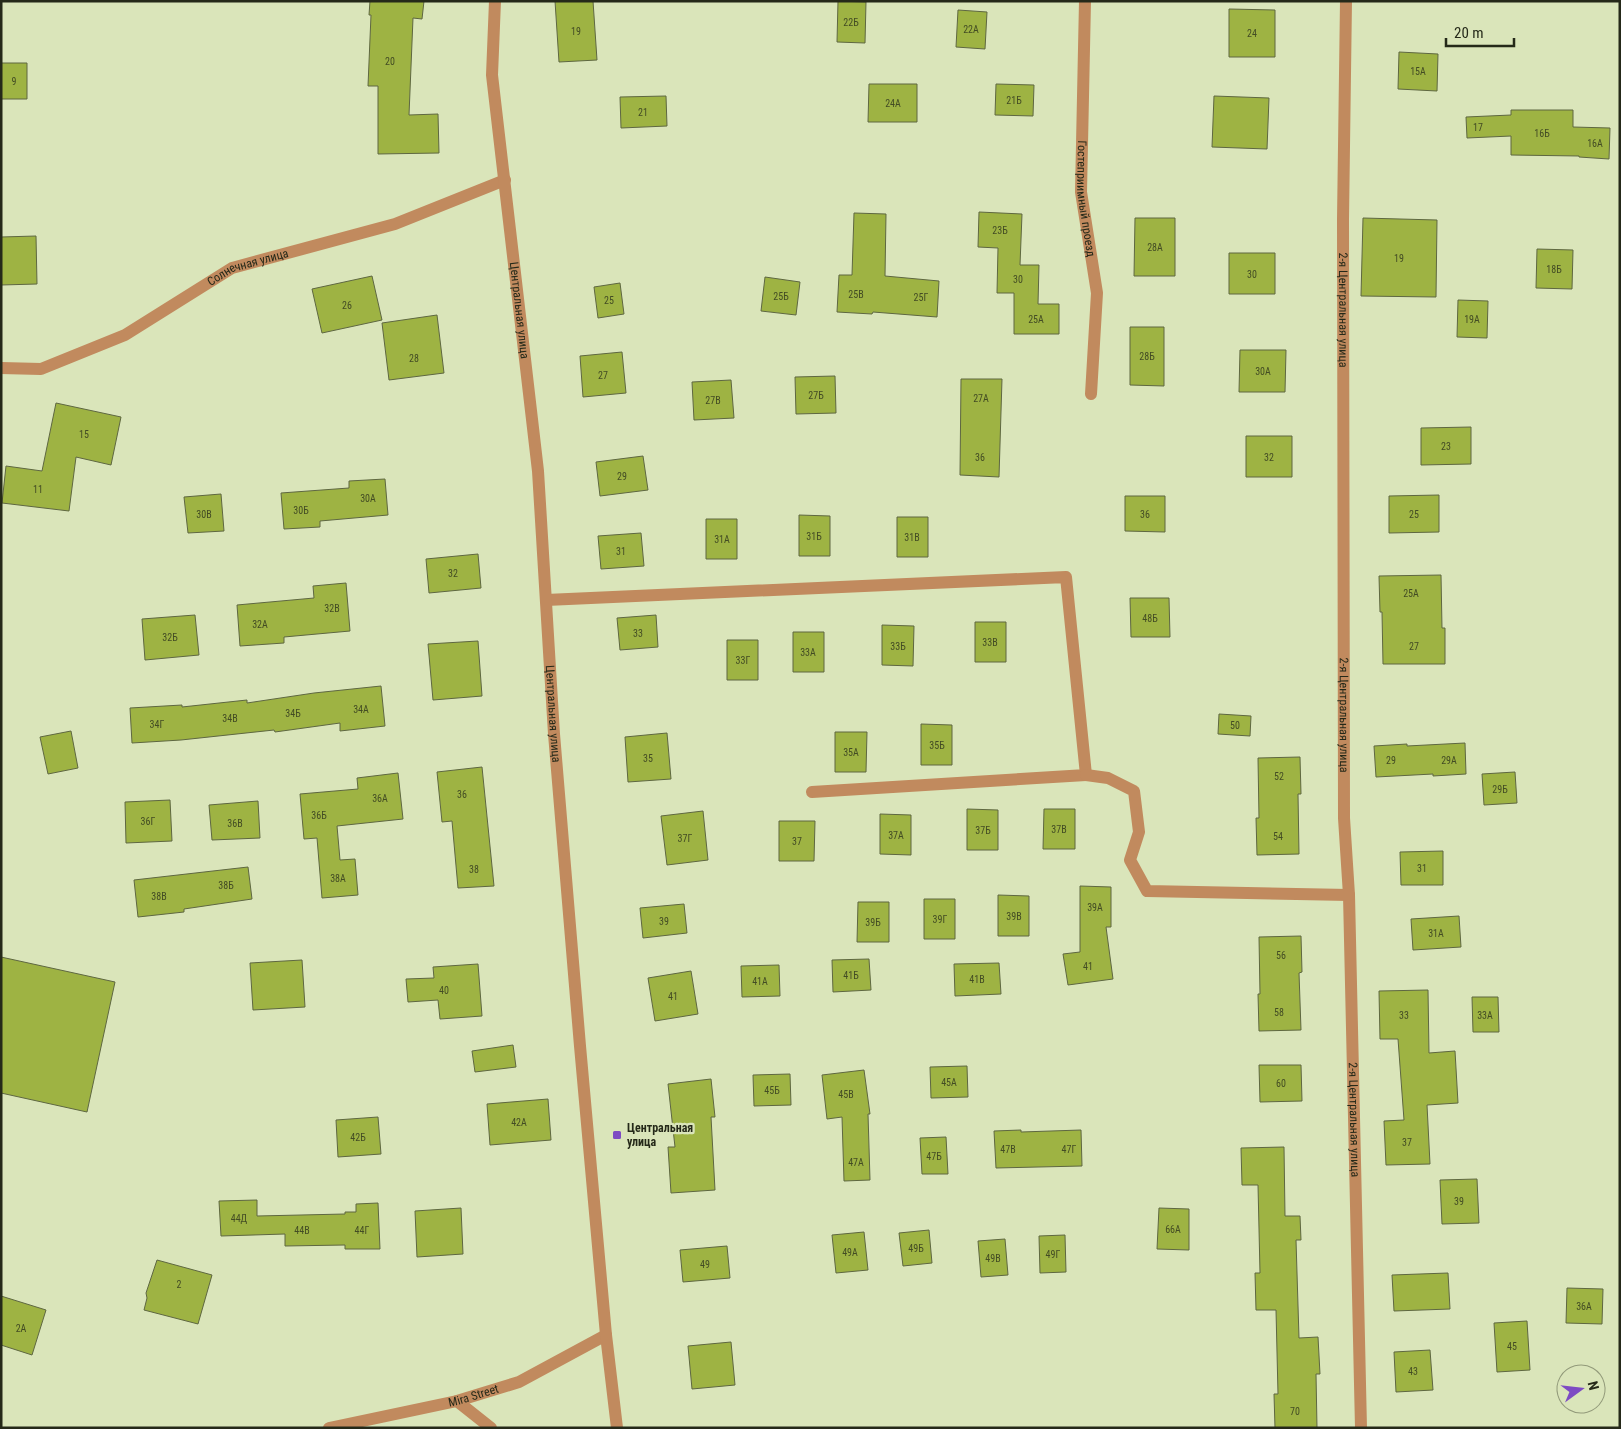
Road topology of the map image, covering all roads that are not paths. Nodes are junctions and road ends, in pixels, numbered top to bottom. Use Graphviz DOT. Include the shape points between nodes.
graph roads {
  1 [pos="495,1"];
  2 [pos="1085,1"];
  3 [pos="1346,1"];
  4 [pos="505,180"];
  5 [pos="1,368"];
  6 [pos="1091,394"];
  7 [pos="546,600"];
  8 [pos="1086,775"];
  9 [pos="812,792"];
  10 [pos="1349,895"];
  11 [pos="606,1335"];
  12 [pos="456,1401"];
  13 [pos="329,1428"];
  14 [pos="491,1428"];
  15 [pos="617,1428"];
  16 [pos="1361,1428"];
  1 -- 4 [label="street, Центральная улица" via="492,75"];
  2 -- 6 [label="street, Гостеприимный проезд" via="1081,192 1098,293"];
  3 -- 10 [label="street, 2-я Центральная улица" via="1344,818"];
  4 -- 5 [label="street, Солнечная улица" via="395,224 232,268 126,335 41,369"];
  4 -- 7 [label="street, Центральная улица" via="538,471"];
  7 -- 8 [label="street" via="1066,577"];
  7 -- 11 [label="street, Центральная улица" via="554,734"];
  8 -- 9 [label="street"];
  8 -- 10 [label="street" via="1108,778 1134,791 1139,832 1130,860 1147,891"];
  10 -- 16 [label="street, 2-я Центральная улица"];
  11 -- 12 [label="street, Mira Street" via="519,1382"];
  11 -- 15 [label="street, Центральная улица"];
  12 -- 13 [label="street, Mira Street"];
  12 -- 14 [label="street"];
}
